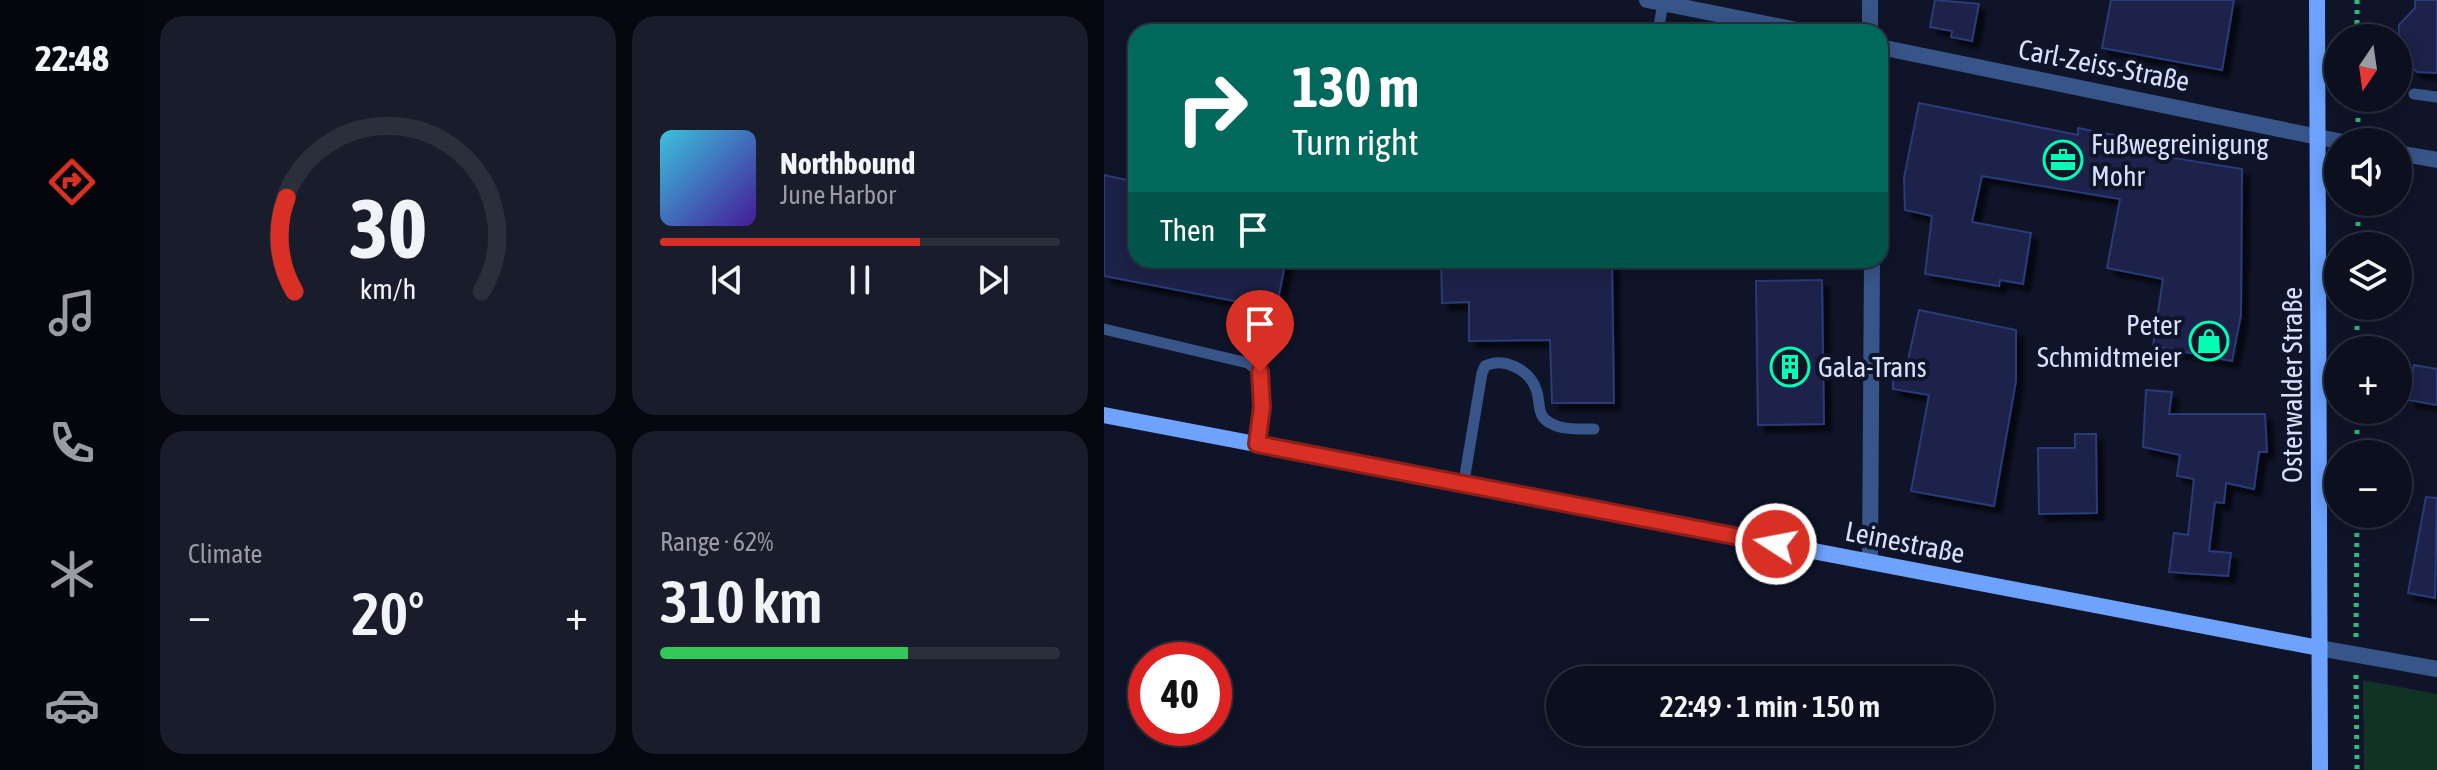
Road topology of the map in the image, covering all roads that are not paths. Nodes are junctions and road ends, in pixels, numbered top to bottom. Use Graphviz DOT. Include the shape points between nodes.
graph roads {
  1 [pos="1870,0"];
  2 [pos="2317,0"];
  3 [pos="1655,2"];
  4 [pos="1657,24"];
  5 [pos="1766,24"];
  6 [pos="1870,24"];
  7 [pos="1888,49"];
  8 [pos="2414,94"];
  9 [pos="2437,97"];
  10 [pos="2317,135"];
  11 [pos="2324,137"];
  12 [pos="2412,156"];
  13 [pos="2437,160"];
  14 [pos="1872,268"];
  15 [pos="1104,329"];
  16 [pos="1104,415"];
  17 [pos="1594,429"];
  18 [pos="1257,444"];
  19 [pos="1464,481"];
  20 [pos="1870,562"];
  21 [pos="2319,648"];
  22 [pos="2437,669"];
  23 [pos="2320,770"];
  1 -- 6 [label="street"];
  2 -- 10 [label="street, Osterwalder Straße"];
  3 -- 4 [label="lane"];
  3 -- 5 [label="street"];
  7 -- 10 [label="street, Carl-Zeiss-Straße"];
  8 -- 9 [label="lane"];
  10 -- 11 [label="street, Carl-Zeiss-Straße"];
  10 -- 21 [label="street, Osterwalder Straße"];
  12 -- 13 [label="street"];
  14 -- 20 [label="street"];
  15 -- 18 [label="lane" via="1248,363 1260,372"];
  16 -- 18 [label="street, Leinestraße"];
  17 -- 19 [label="lane" via="1548,423 1527,374 1493,362 1482,373"];
  18 -- 19 [label="street, Leinestraße"];
  19 -- 20 [label="street, Leinestraße"];
  20 -- 21 [label="street, Leinestraße"];
  21 -- 22 [label="street"];
  21 -- 23 [label="street, Osterwalder Straße"];
}
